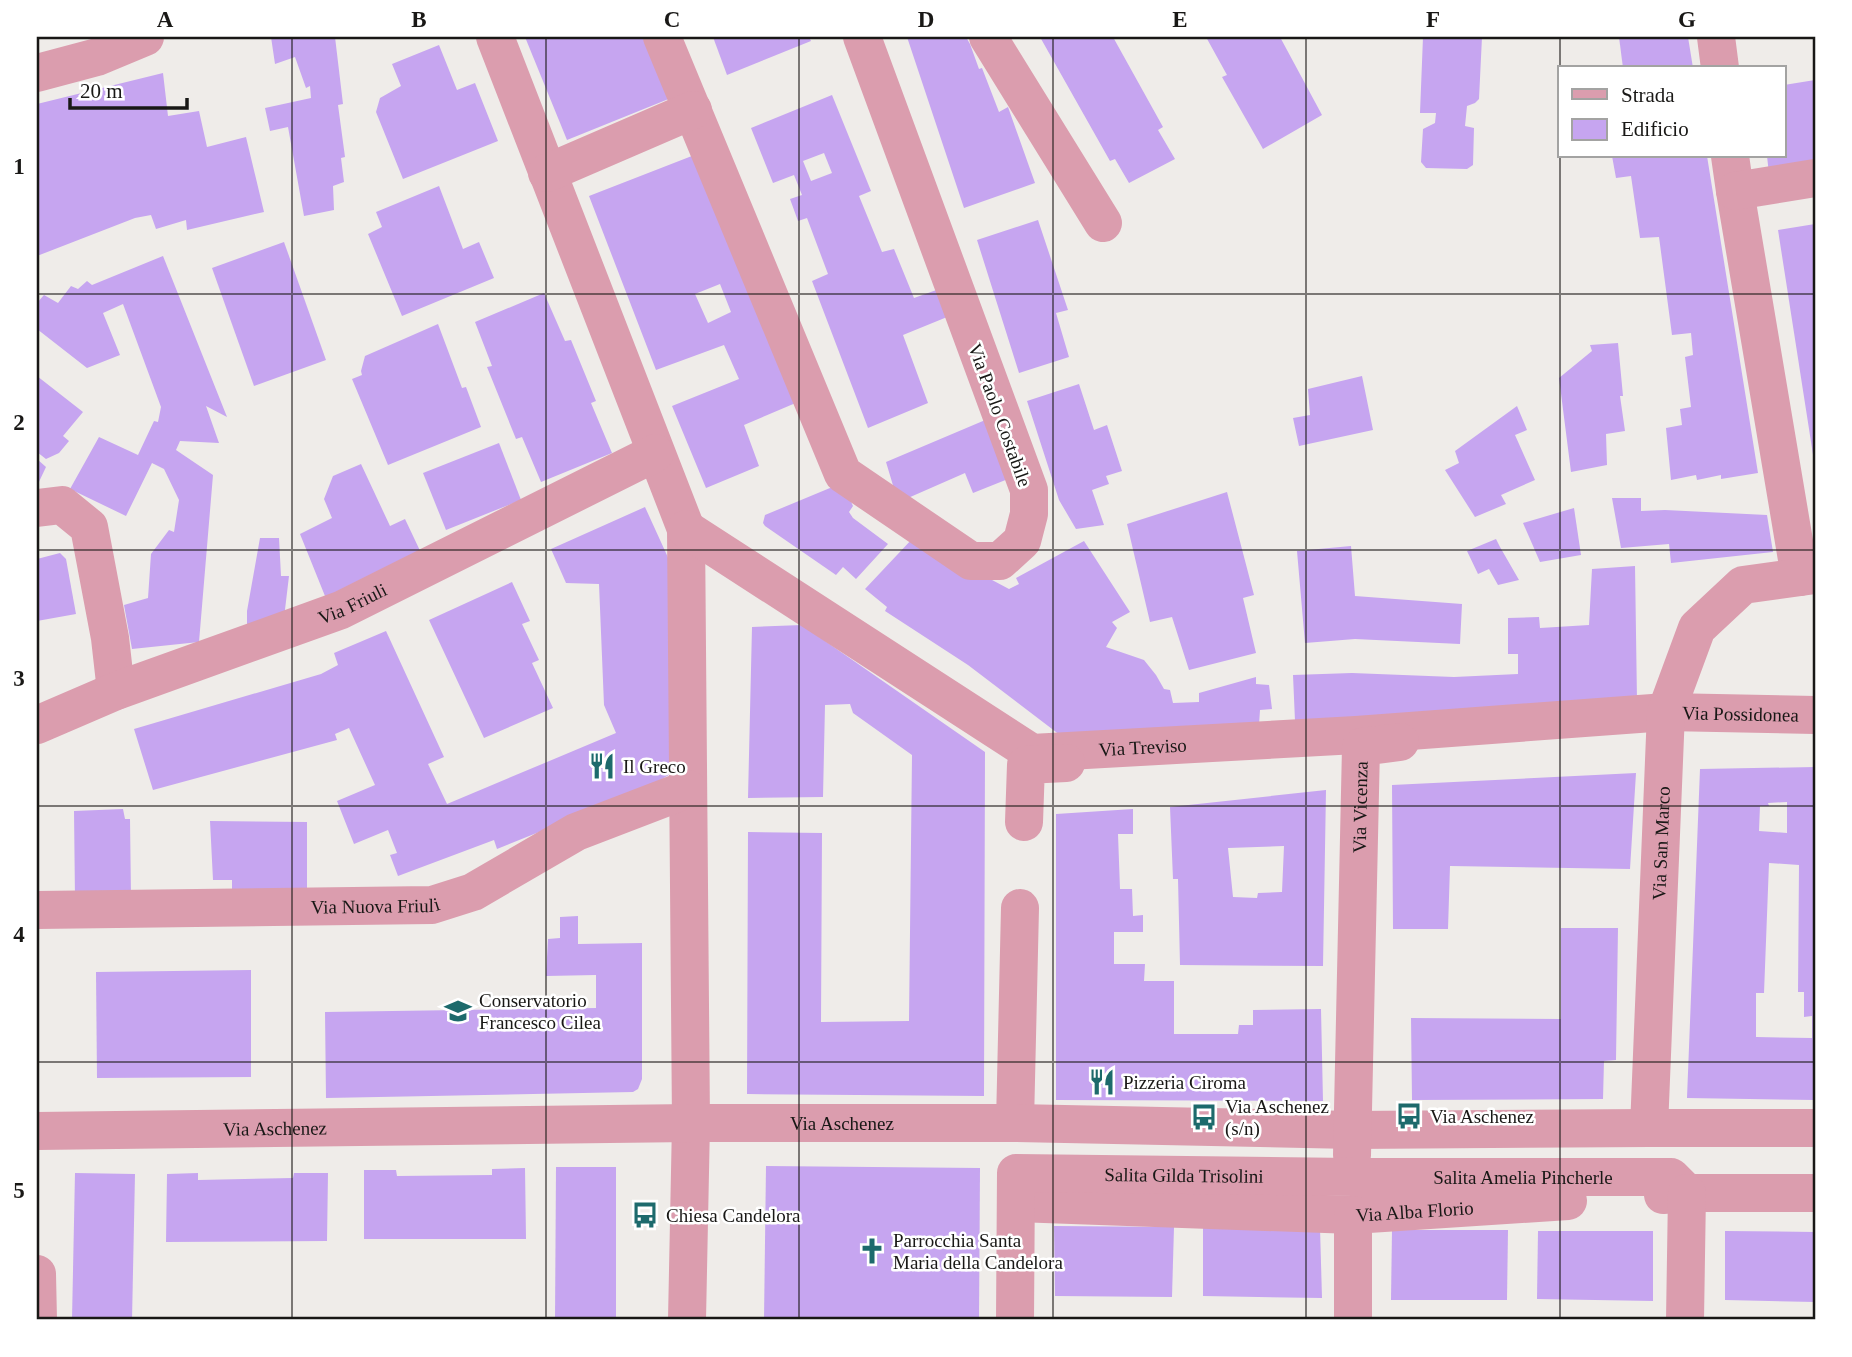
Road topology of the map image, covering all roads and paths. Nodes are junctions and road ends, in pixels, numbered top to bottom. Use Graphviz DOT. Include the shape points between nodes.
graph roads {
  1 [pos="145,37"];
  2 [pos="495,37"];
  3 [pos="662,37"];
  4 [pos="862,37"];
  5 [pos="988,37"];
  6 [pos="1716,37"];
  7 [pos="1720,66"];
  8 [pos="37,73"];
  9 [pos="693,110"];
  10 [pos="547,173"];
  11 [pos="1732,173"];
  12 [pos="1815,178"];
  13 [pos="1103,223"];
  14 [pos="655,453"];
  15 [pos="37,508"];
  16 [pos="686,529"];
  17 [pos="1808,576"];
  18 [pos="116,691"];
  19 [pos="1666,712"];
  20 [pos="1815,715"];
  21 [pos="37,725"];
  22 [pos="1361,747"];
  23 [pos="688,789"];
  24 [pos="1024,822"];
  25 [pos="1020,908"];
  26 [pos="37,910"];
  27 [pos="691,1123"];
  28 [pos="1015,1123"];
  29 [pos="1649,1128"];
  30 [pos="1815,1128"];
  31 [pos="1352,1130"];
  32 [pos="37,1131"];
  33 [pos="1353,1177"];
  34 [pos="1016,1188"];
  35 [pos="1687,1193"];
  36 [pos="1815,1193"];
  37 [pos="1353,1215"];
  38 [pos="37,1274"];
  39 [pos="38,1320"];
  40 [pos="687,1320"];
  41 [pos="1015,1320"];
  42 [pos="1353,1320"];
  43 [pos="1685,1320"];
  1 -- 8 [label="street" via="97,57"];
  2 -- 10 [label="street"];
  3 -- 9 [label="street, Via Paolo Costabile"];
  4 -- 9 [label="street, Via Paolo Costabile" via="1029,490 1022,541 1000,561 971,561 842,474"];
  5 -- 13 [label="street"];
  6 -- 7 [label="street"];
  9 -- 10 [label="street"];
  10 -- 14 [label="street"];
  11 -- 12 [label="street"];
  11 -- 17 [label="street"];
  14 -- 16 [label="street"];
  14 -- 18 [label="street, Via Friuli" via="341,610"];
  15 -- 18 [label="street" via="62,505 89,527"];
  16 -- 19 [label="street, Via Treviso" via="1032,753"];
  16 -- 23 [label="street"];
  17 -- 19 [label="street, Via San Marco" via="1743,585 1697,628"];
  18 -- 21 [label="street, Via Friuli"];
  19 -- 20 [label="street, Via Possidonea"];
  19 -- 22 [label="street, Via Vicenza"];
  19 -- 29 [label="street, Via San Marco"];
  22 -- 24 [label="street" via="1026,765"];
  22 -- 31 [label="street, Via Vicenza"];
  23 -- 26 [label="street, Via Nuova Friuli" via="576,832 473,892 432,905"];
  23 -- 27 [label="street"];
  25 -- 28 [label="street"];
  27 -- 28 [label="street, Via Aschenez"];
  27 -- 32 [label="street, Via Aschenez"];
  27 -- 40 [label="street"];
  28 -- 31 [label="street, Via Aschenez"];
  29 -- 30 [label="street, Via Aschenez"];
  29 -- 31 [label="street, Via Aschenez"];
  31 -- 33 [label="street, Via Vicenza"];
  33 -- 34 [label="street, Salita Gilda Trisolini"];
  33 -- 35 [label="street, Salita Amelia Pincherle" via="1671,1177"];
  34 -- 37 [label="street, Via Alba Florio"];
  34 -- 41 [label="street"];
  35 -- 36 [label="street, Via Alba Florio"];
  35 -- 37 [label="street, Via Alba Florio"];
  35 -- 43 [label="street"];
  37 -- 42 [label="street"];
  38 -- 39 [label="street"];
}
